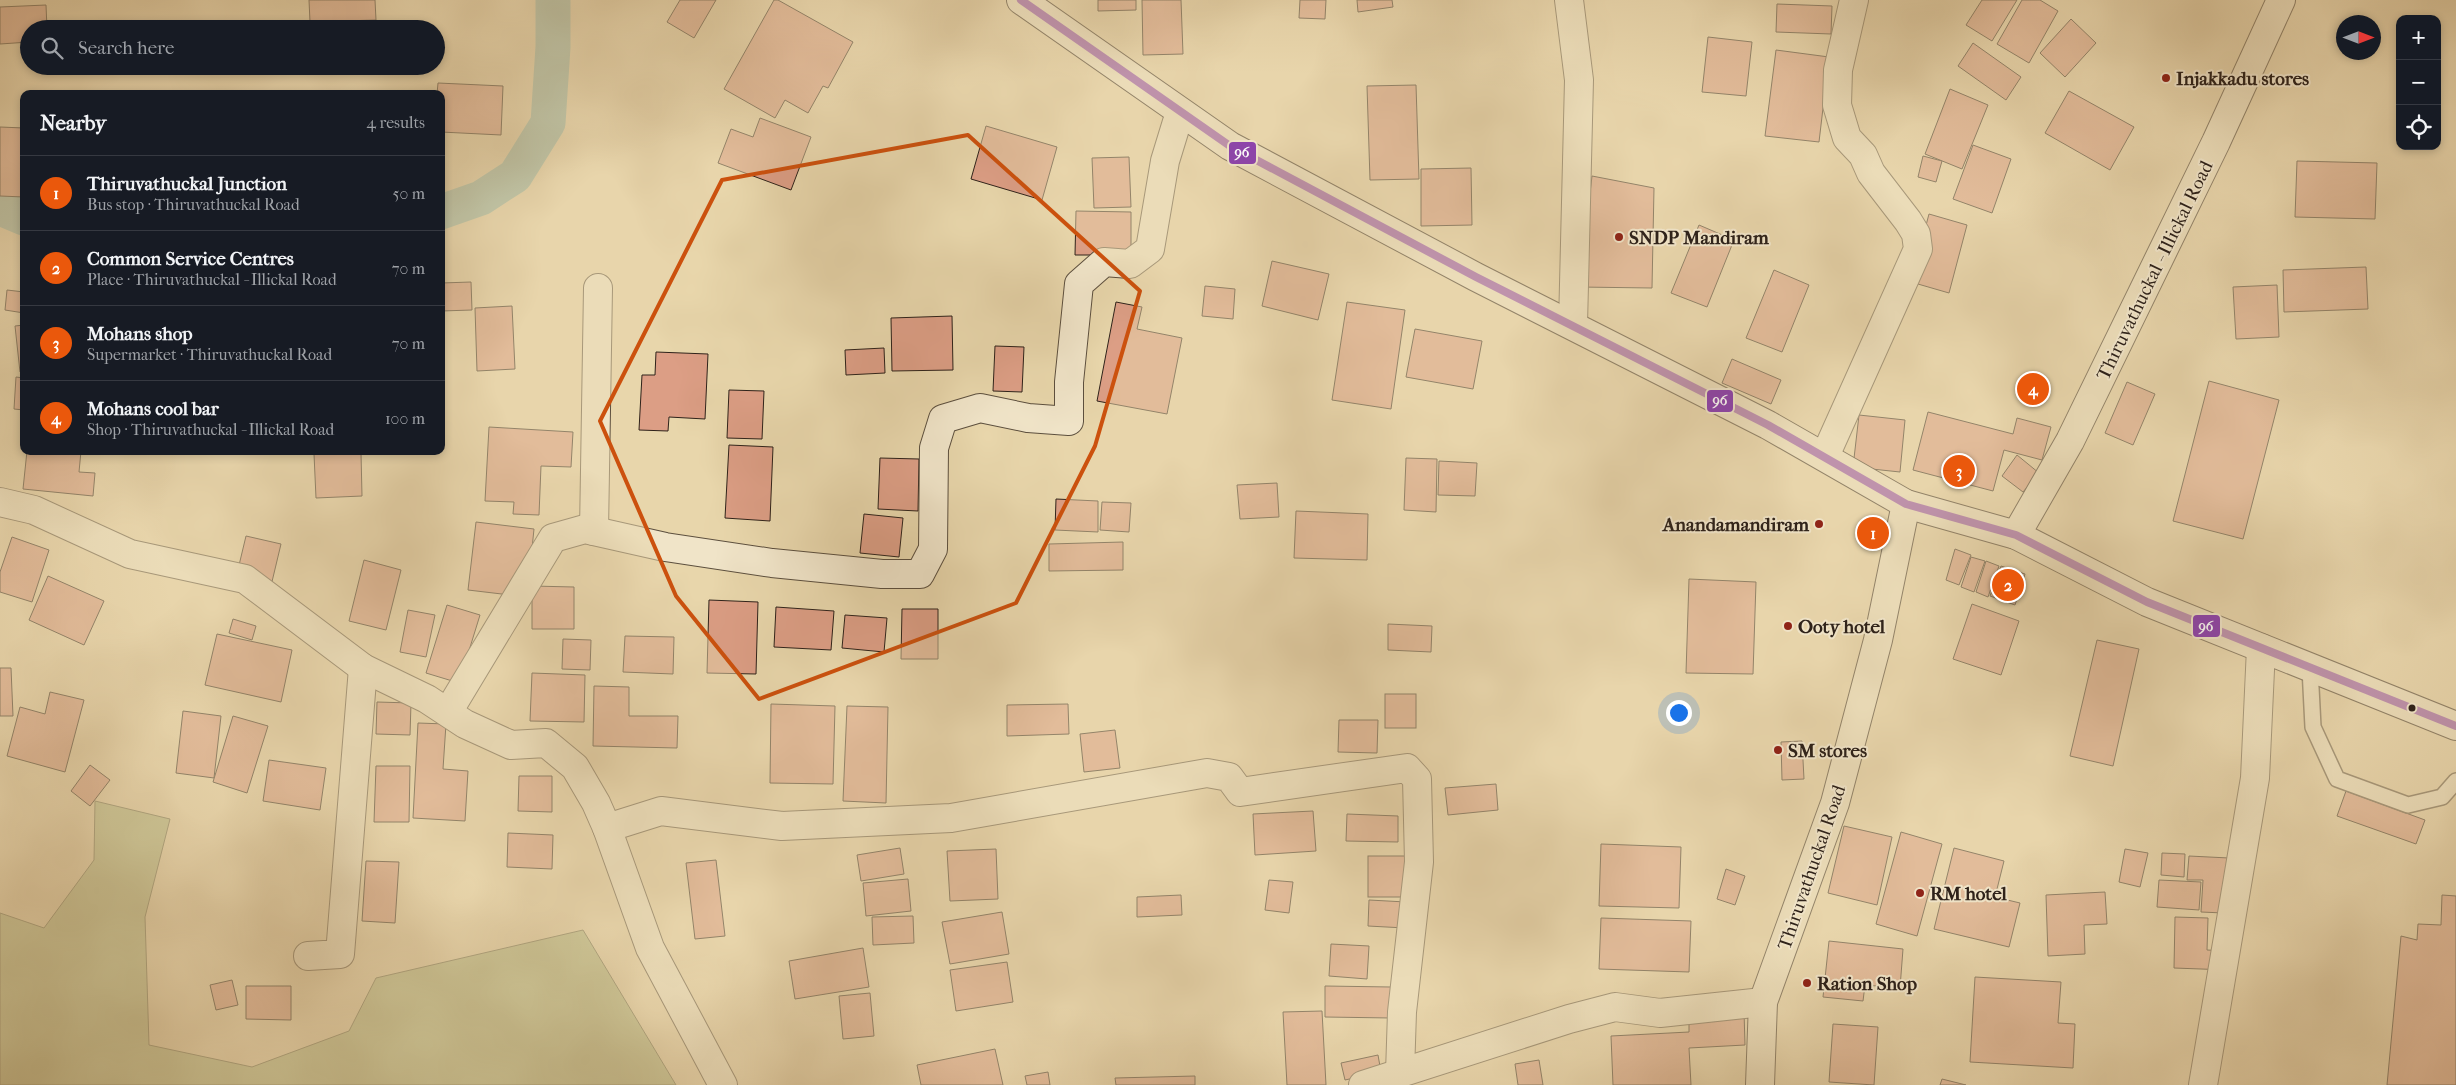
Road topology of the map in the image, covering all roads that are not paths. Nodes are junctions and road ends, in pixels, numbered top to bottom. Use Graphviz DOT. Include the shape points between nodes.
graph roads {
  1 [pos="1021,0"];
  2 [pos="1569,0"];
  3 [pos="1854,0"];
  4 [pos="2281,0"];
  5 [pos="1180,112"];
  6 [pos="598,288"];
  7 [pos="1573,325"];
  8 [pos="1825,456"];
  9 [pos="0,502"];
  10 [pos="1906,504"];
  11 [pos="594,531"];
  12 [pos="2016,535"];
  13 [pos="2261,648"];
  14 [pos="363,668"];
  15 [pos="2310,668"];
  16 [pos="448,712"];
  17 [pos="2456,726"];
  18 [pos="2456,781"];
  19 [pos="607,828"];
  20 [pos="308,956"];
  21 [pos="1763,1002"];
  22 [pos="1400,1073"];
  23 [pos="723,1085"];
  24 [pos="1363,1085"];
  25 [pos="1760,1085"];
  26 [pos="2203,1085"];
  1 -- 5 [label="street"];
  2 -- 7 [label="street" via="1579,80"];
  3 -- 8 [label="street" via="1838,70 1837,105 1846,138 1864,155 1871,173 1908,221 1916,234 1918,248"];
  4 -- 12 [label="street, Thiruvathuckal - Illickal Road" via="2216,142 2070,441"];
  5 -- 7 [label="street" via="1281,175"];
  5 -- 11 [label="street" via="1165,161 1150,249 1130,264 1104,262 1079,284 1070,382 1070,421 1028,418 980,408 943,419 934,448 933,549 920,574 882,574 772,563 665,547"];
  6 -- 11 [label="street"];
  7 -- 8 [label="street"];
  8 -- 10 [label="street"];
  9 -- 14 [label="street" via="34,510 130,554 245,579"];
  10 -- 12 [label="street"];
  10 -- 21 [label="street, Thiruvathuckal Road" via="1878,640 1835,802"];
  11 -- 16 [label="street" via="585,529 553,538"];
  12 -- 13 [label="street" via="2147,602"];
  13 -- 15 [label="street"];
  13 -- 26 [label="street" via="2255,778"];
  14 -- 16 [label="street"];
  14 -- 20 [label="street" via="340,954"];
  15 -- 17 [label="street"];
  15 -- 18 [label="lane" via="2313,726 2337,779 2408,805 2442,797"];
  16 -- 19 [label="street" via="465,724 511,745 546,743 575,767"];
  19 -- 22 [label="street" via="661,811 782,826 951,818 1207,773 1229,777 1240,792 1407,768 1418,779 1419,862 1402,1012"];
  19 -- 23 [label="street" via="650,948"];
  21 -- 22 [label="street" via="1660,1013 1615,1007"];
  21 -- 25 [label="street, Thiruvathuckal Road"];
  22 -- 24 [label="street"];
}
